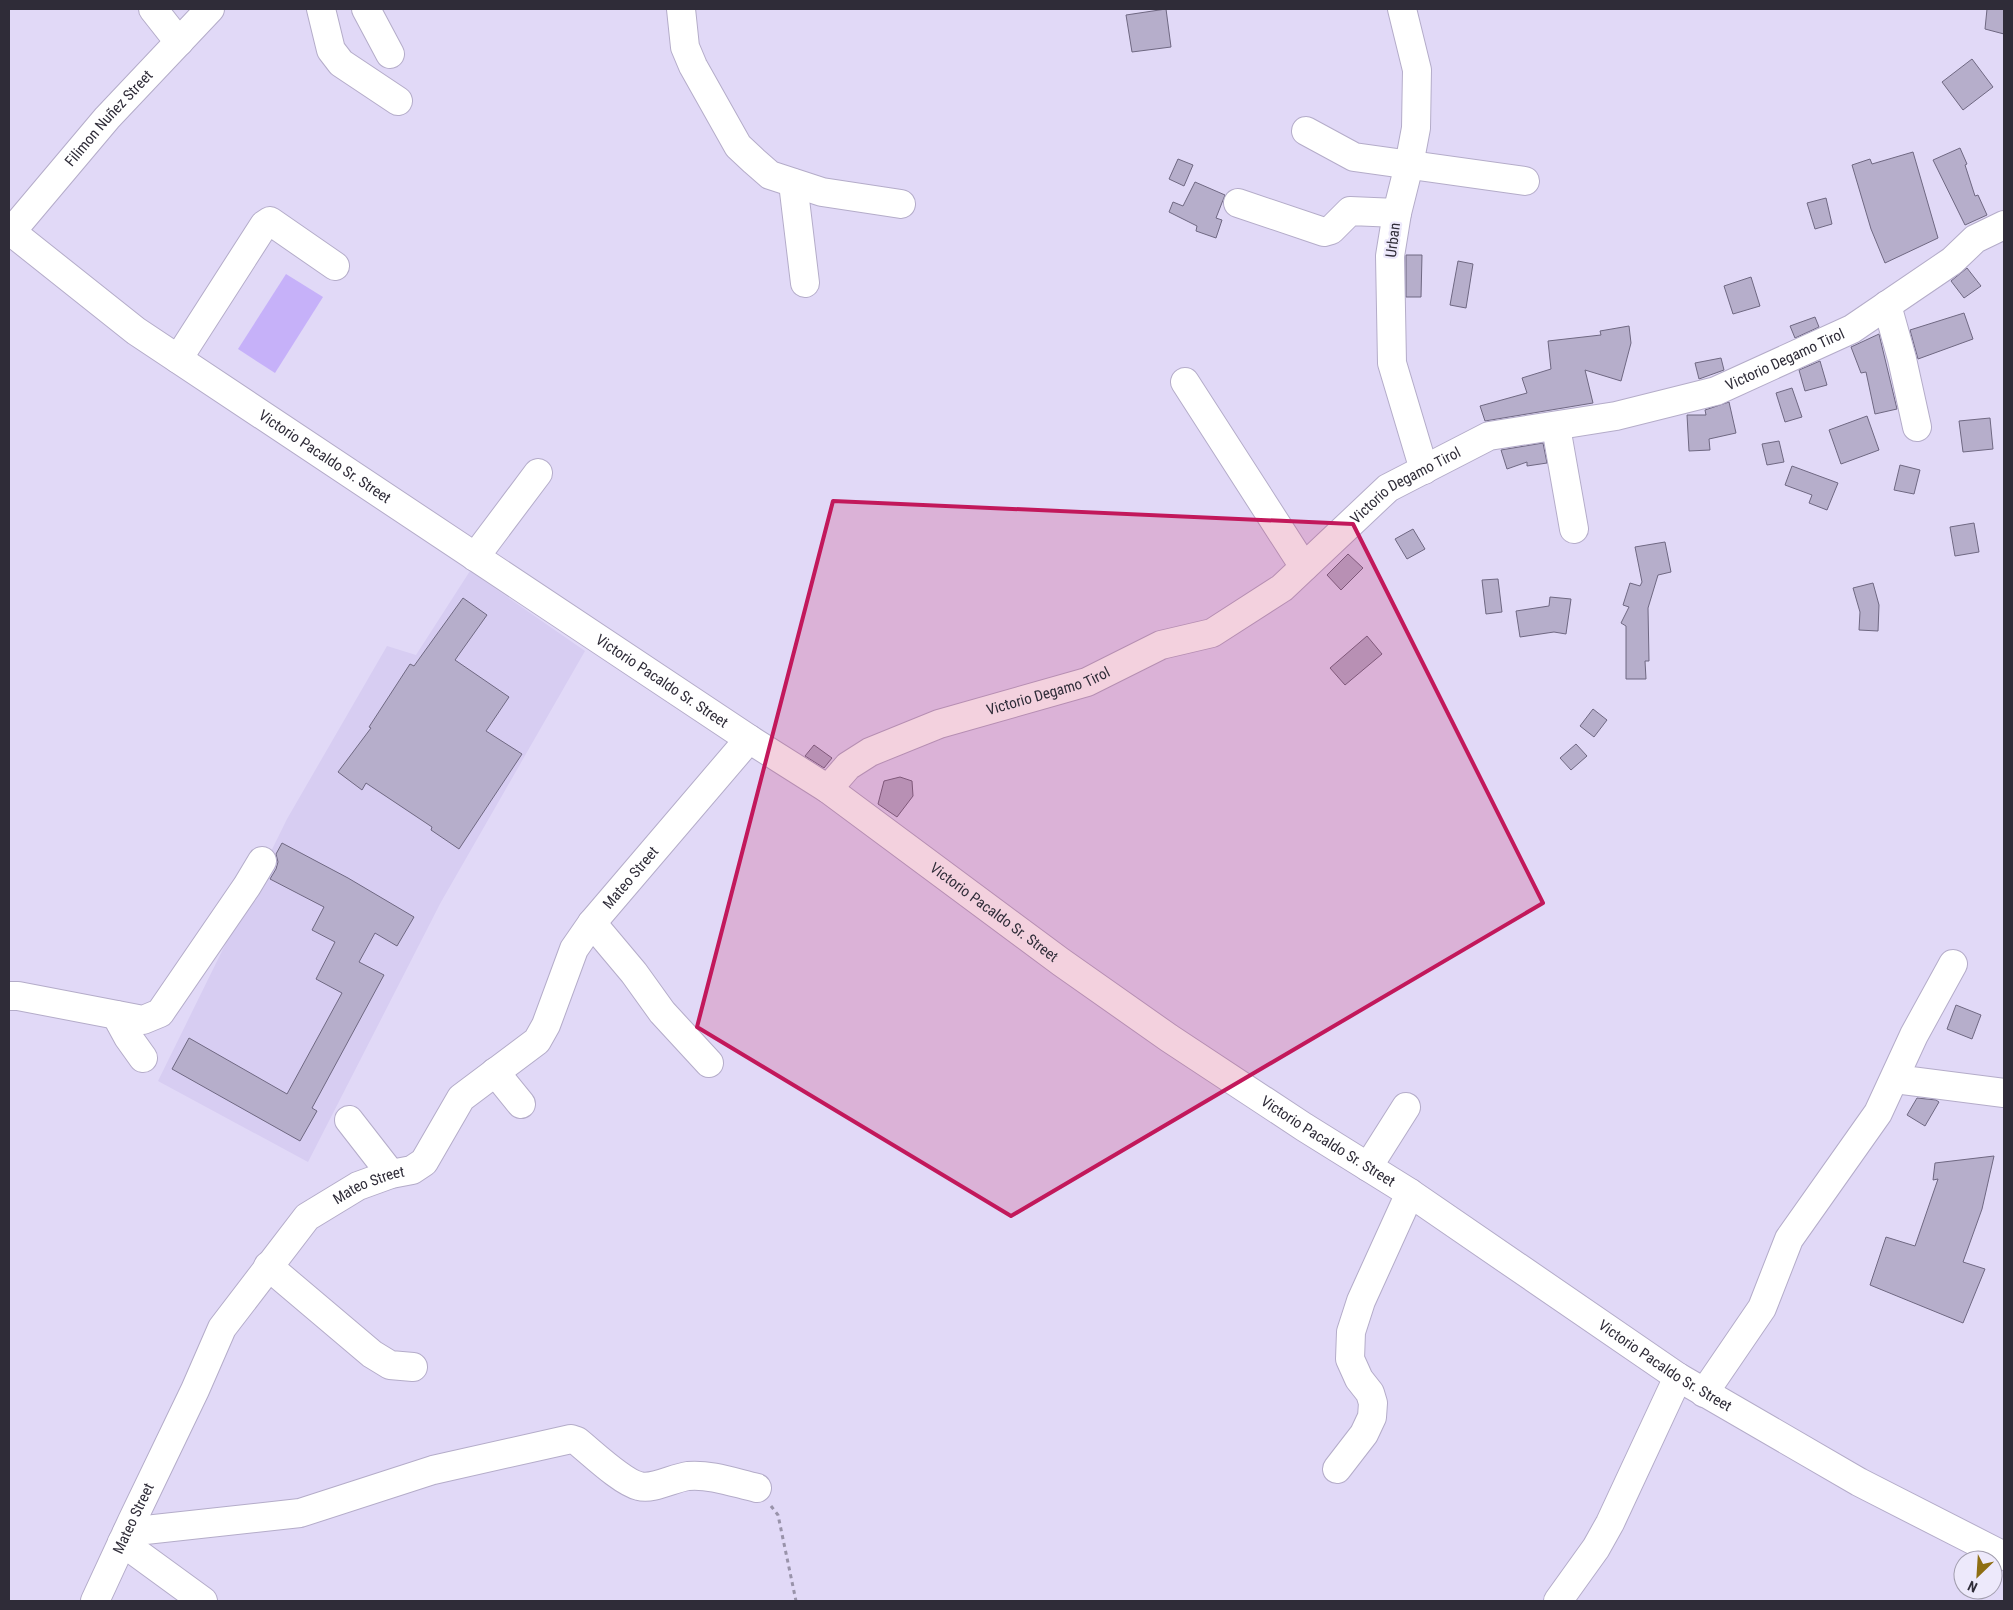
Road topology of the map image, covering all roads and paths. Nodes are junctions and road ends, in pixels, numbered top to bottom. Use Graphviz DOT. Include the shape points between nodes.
graph roads {
  1 [pos="153,9"];
  2 [pos="210,9"];
  3 [pos="321,9"];
  4 [pos="366,9"];
  5 [pos="681,9"];
  6 [pos="1402,9"];
  7 [pos="179,42"];
  8 [pos="390,54"];
  9 [pos="398,101"];
  10 [pos="1306,131"];
  11 [pos="1409,165"];
  12 [pos="1525,181"];
  13 [pos="793,183"];
  14 [pos="1238,203"];
  15 [pos="901,204"];
  16 [pos="1397,214"];
  17 [pos="2004,225"];
  18 [pos="10,231"];
  19 [pos="335,266"];
  20 [pos="805,283"];
  21 [pos="1887,305"];
  22 [pos="178,359"];
  23 [pos="1185,382"];
  24 [pos="1556,427"];
  25 [pos="1917,427"];
  26 [pos="1424,470"];
  27 [pos="538,473"];
  28 [pos="1574,528"];
  29 [pos="475,557"];
  30 [pos="1304,567"];
  31 [pos="749,739"];
  32 [pos="828,789"];
  33 [pos="262,861"];
  34 [pos="592,923"];
  35 [pos="1953,964"];
  36 [pos="9,996"];
  37 [pos="116,1015"];
  38 [pos="143,1058"];
  39 [pos="709,1063"];
  40 [pos="495,1072"];
  41 [pos="1895,1079"];
  42 [pos="2004,1093"];
  43 [pos="521,1104"];
  44 [pos="1406,1108"];
  45 [pos="349,1120"];
  46 [pos="1368,1167"];
  47 [pos="391,1174"];
  48 [pos="1410,1193"];
  49 [pos="268,1266"];
  50 [pos="413,1367"];
  51 [pos="1678,1377"];
  52 [pos="1704,1393"];
  53 [pos="1337,1469"];
  54 [pos="757,1488"];
  55 [pos="124,1537"];
  56 [pos="2004,1556"];
  57 [pos="95,1601"];
  58 [pos="203,1601"];
  59 [pos="796,1601"];
  60 [pos="1558,1601"];
  1 -- 7 [label="street"];
  2 -- 7 [label="street, Filimon Nuñez Street"];
  3 -- 9 [label="street" via="331,50 341,63"];
  4 -- 8 [label="street"];
  5 -- 13 [label="street" via="685,47 738,146 770,175"];
  6 -- 11 [label="street, Urban" via="1417,70 1416,128"];
  7 -- 18 [label="street, Filimon Nuñez Street"];
  10 -- 11 [label="street" via="1354,157"];
  11 -- 12 [label="street"];
  11 -- 16 [label="street, Urban"];
  13 -- 15 [label="street" via="822,192"];
  13 -- 20 [label="street"];
  14 -- 16 [label="street" via="1324,232 1331,230 1350,211"];
  16 -- 26 [label="street, Urban" via="1390,256 1392,363"];
  17 -- 21 [label="street, Victorio Degamo Tirol" via="1975,239 1952,260"];
  18 -- 22 [label="street, Victorio Pacaldo Sr. Street"];
  19 -- 22 [label="street" via="270,221 264,225"];
  21 -- 24 [label="street, Victorio Degamo Tirol" via="1852,329 1716,391"];
  21 -- 25 [label="street"];
  22 -- 29 [label="street, Victorio Pacaldo Sr. Street"];
  23 -- 30 [label="street"];
  24 -- 26 [label="street, Victorio Degamo Tirol" via="1489,436"];
  24 -- 28 [label="street"];
  26 -- 30 [label="street, Victorio Degamo Tirol" via="1388,488"];
  27 -- 29 [label="street"];
  29 -- 31 [label="street, Victorio Pacaldo Sr. Street"];
  30 -- 32 [label="street, Victorio Degamo Tirol" via="1282,588 1212,633 1161,645 1088,682 939,724 870,752 848,766"];
  31 -- 32 [label="street, Victorio Pacaldo Sr. Street"];
  31 -- 34 [label="street, Mateo Street"];
  32 -- 46 [label="street, Victorio Pacaldo Sr. Street" via="1061,962"];
  33 -- 37 [label="street" via="160,1013 144,1020"];
  34 -- 39 [label="street" via="662,1012"];
  34 -- 40 [label="street, Mateo Street" via="574,949 537,1041"];
  35 -- 41 [label="street" via="1914,1035"];
  36 -- 37 [label="street"];
  37 -- 38 [label="street"];
  40 -- 43 [label="street"];
  40 -- 47 [label="street, Mateo Street" via="462,1098 424,1162 412,1170"];
  41 -- 42 [label="street"];
  41 -- 52 [label="street" via="1878,1113 1789,1239 1762,1308"];
  44 -- 46 [label="street"];
  45 -- 47 [label="street"];
  46 -- 48 [label="street, Victorio Pacaldo Sr. Street"];
  47 -- 49 [label="street, Mateo Street" via="358,1186 307,1217"];
  48 -- 51 [label="street, Victorio Pacaldo Sr. Street"];
  48 -- 53 [label="street" via="1361,1301 1351,1332 1350,1359 1370,1393 1372,1417 1364,1434"];
  49 -- 50 [label="street" via="372,1354 390,1365"];
  49 -- 55 [label="street, Mateo Street" via="222,1328"];
  51 -- 52 [label="street, Victorio Pacaldo Sr. Street"];
  51 -- 60 [label="street" via="1610,1523"];
  52 -- 56 [label="street, Victorio Pacaldo Sr. Street" via="1859,1482"];
  54 -- 55 [label="street" via="702,1476 642,1487 626,1480 571,1439 433,1470 300,1512"];
  54 -- 59 [label="path" via="778,1515"];
  55 -- 57 [label="street, Mateo Street"];
  55 -- 58 [label="street"];
}
